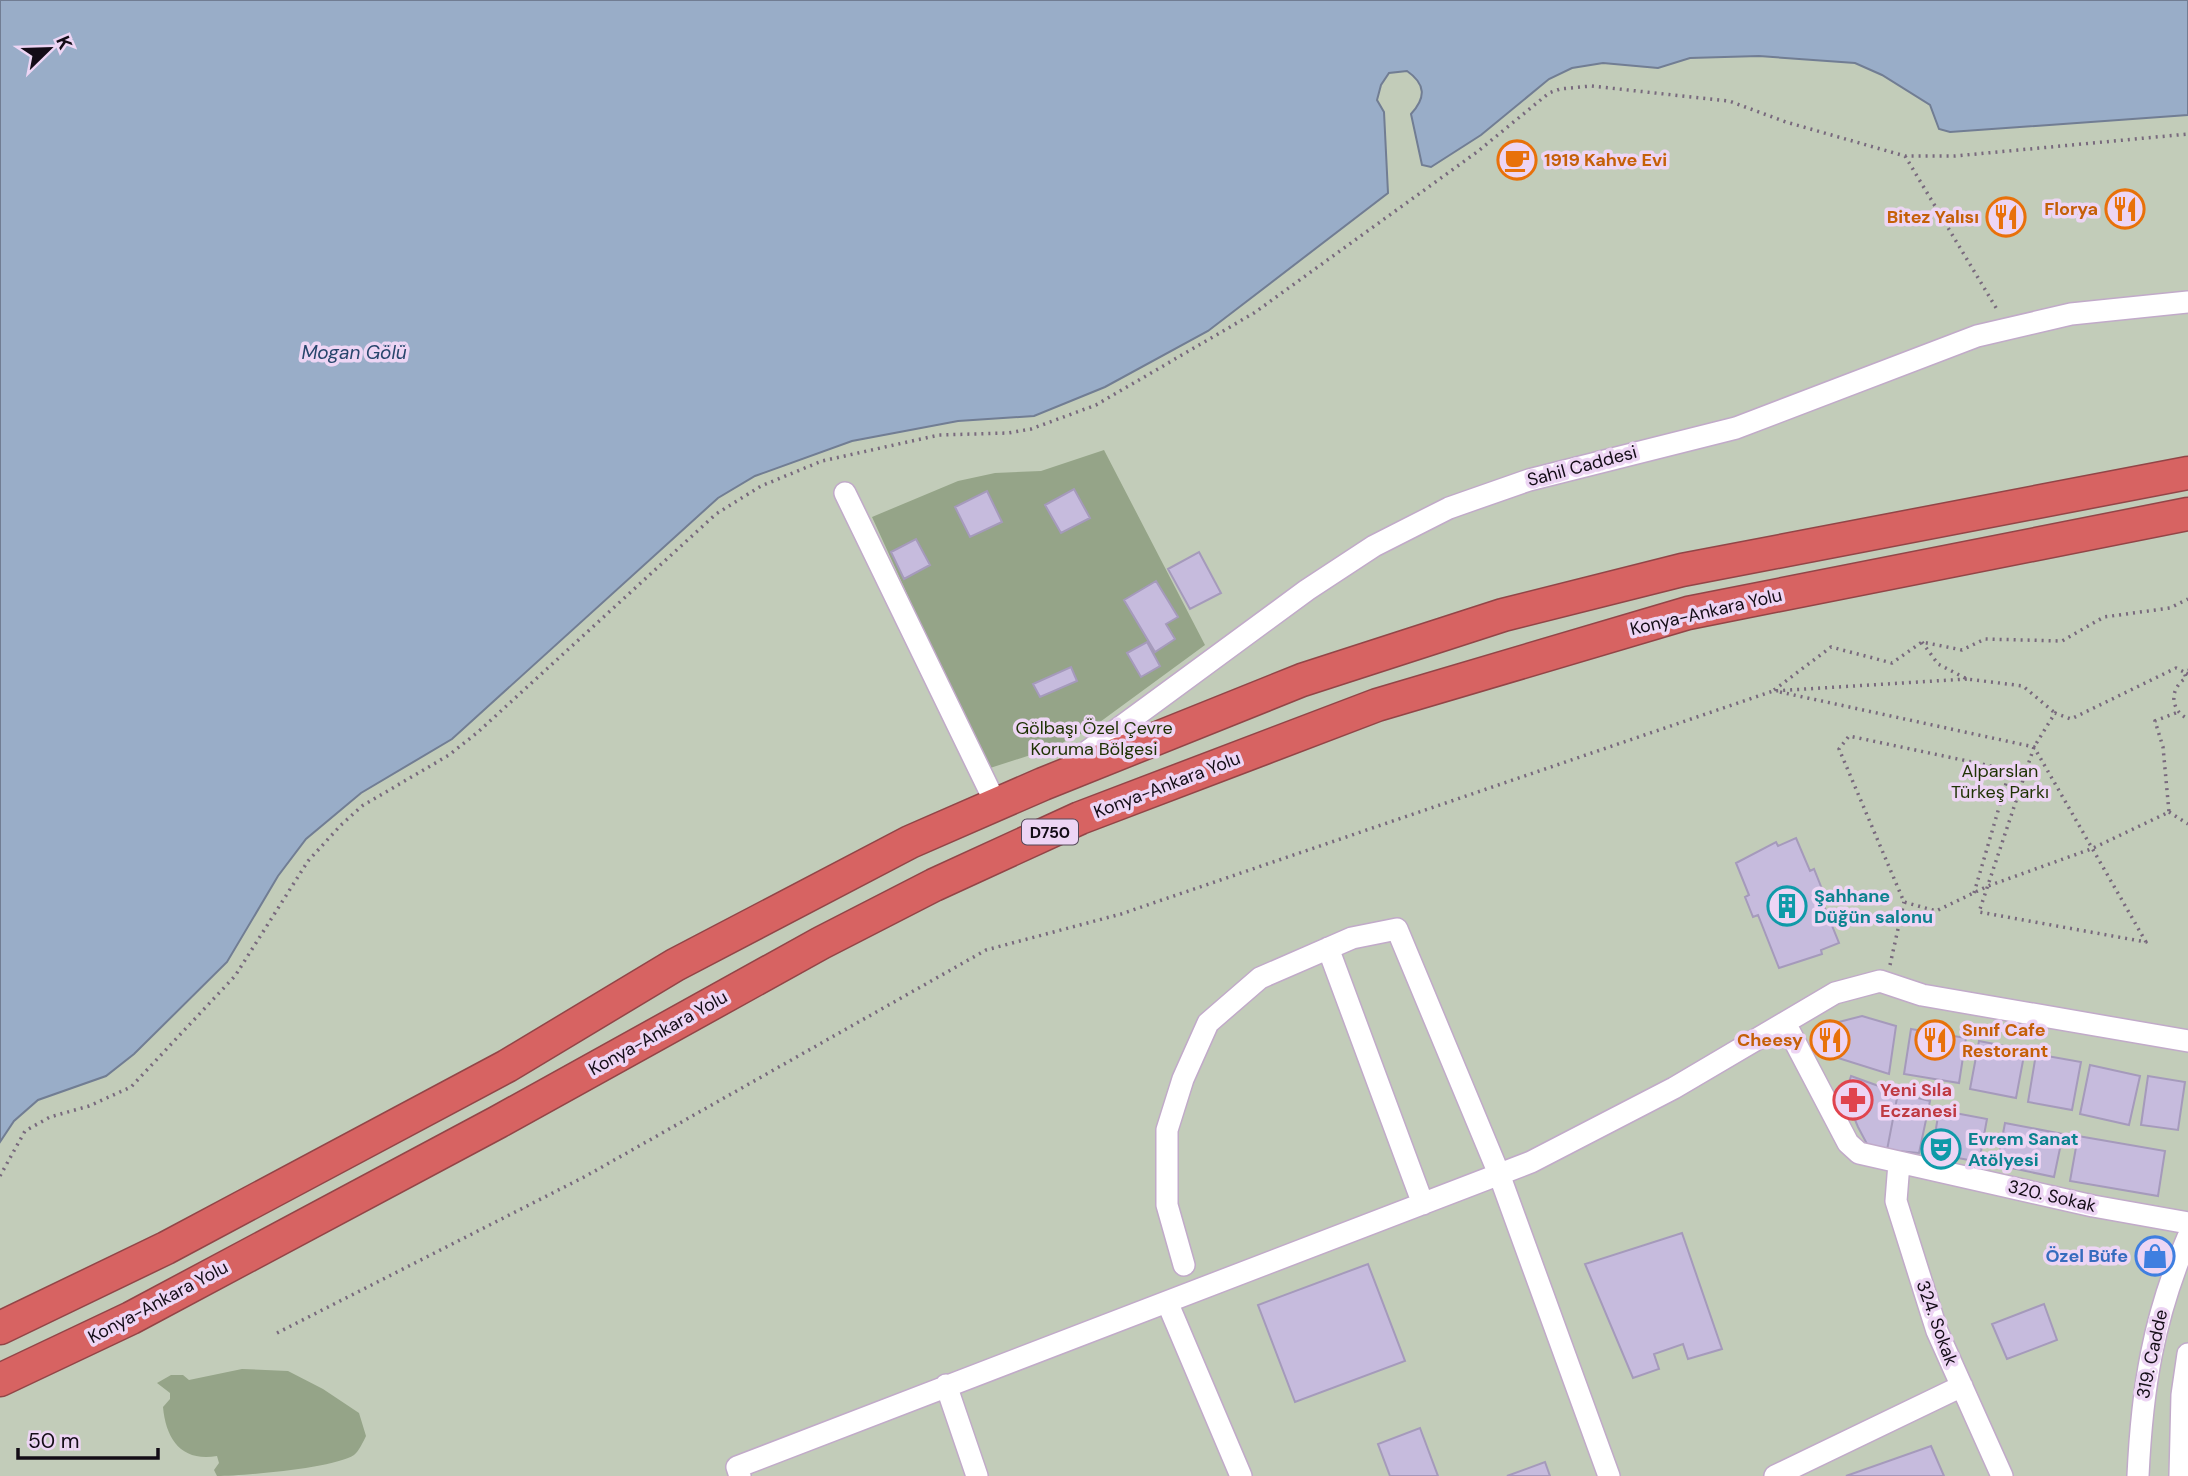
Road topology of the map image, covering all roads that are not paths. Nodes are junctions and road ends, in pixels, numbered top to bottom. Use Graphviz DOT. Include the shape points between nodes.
graph roads {
  1 [pos="2188,302"];
  2 [pos="2188,473"];
  3 [pos="845,493"];
  4 [pos="2184,516"];
  5 [pos="1044,784"];
  6 [pos="996,804"];
  7 [pos="1328,948"];
  8 [pos="1785,1023"];
  9 [pos="2188,1041"];
  10 [pos="1899,1163"];
  11 [pos="1499,1174"];
  12 [pos="1423,1204"];
  13 [pos="2188,1223"];
  14 [pos="2188,1237"];
  15 [pos="1184,1265"];
  16 [pos="1168,1304"];
  17 [pos="0,1328"];
  18 [pos="2188,1354"];
  19 [pos="0,1380"];
  20 [pos="946,1385"];
  21 [pos="1962,1386"];
  22 [pos="740,1476"];
  23 [pos="977,1476"];
  24 [pos="1241,1476"];
  25 [pos="1609,1476"];
  26 [pos="1775,1476"];
  27 [pos="2002,1476"];
  28 [pos="2138,1476"];
  29 [pos="2180,1476"];
  1 -- 5 [label="street, Sahil Caddesi" via="2070,314 2008,328 1941,348 1736,428 1529,480 1449,508 1374,545 1318,582"];
  2 -- 5 [label="highway, D750" via="1682,570 1503,615 1302,680"];
  3 -- 6 [label="street"];
  4 -- 19 [label="highway, Konya-Ankara Yolu / D750" via="1674,617 1377,705 1093,813 821,943 131,1318"];
  5 -- 6 [label="highway, D750"];
  6 -- 17 [label="highway, D750" via="830,882 675,965 507,1066 166,1248"];
  7 -- 11 [label="street" via="1397,929"];
  7 -- 12 [label="street"];
  7 -- 15 [label="street" via="1260,978 1208,1023 1167,1130 1167,1205"];
  8 -- 9 [label="street" via="1835,993 1880,981 1922,995"];
  8 -- 10 [label="street, 320. Sokak" via="1848,1143 1859,1153"];
  8 -- 11 [label="street" via="1674,1088"];
  10 -- 13 [label="street, 320. Sokak"];
  10 -- 21 [label="street, 324. Sokak" via="1896,1201 1937,1331"];
  11 -- 12 [label="street"];
  11 -- 25 [label="street"];
  12 -- 16 [label="street"];
  14 -- 28 [label="street, 319. Cadde" via="2151,1348 2141,1406"];
  16 -- 20 [label="street"];
  16 -- 24 [label="street"];
  18 -- 29 [label="street, 319. Cadde"];
  20 -- 22 [label="street" via="737,1467"];
  20 -- 23 [label="street"];
  21 -- 26 [label="street"];
  21 -- 27 [label="street, 324. Sokak"];
}
